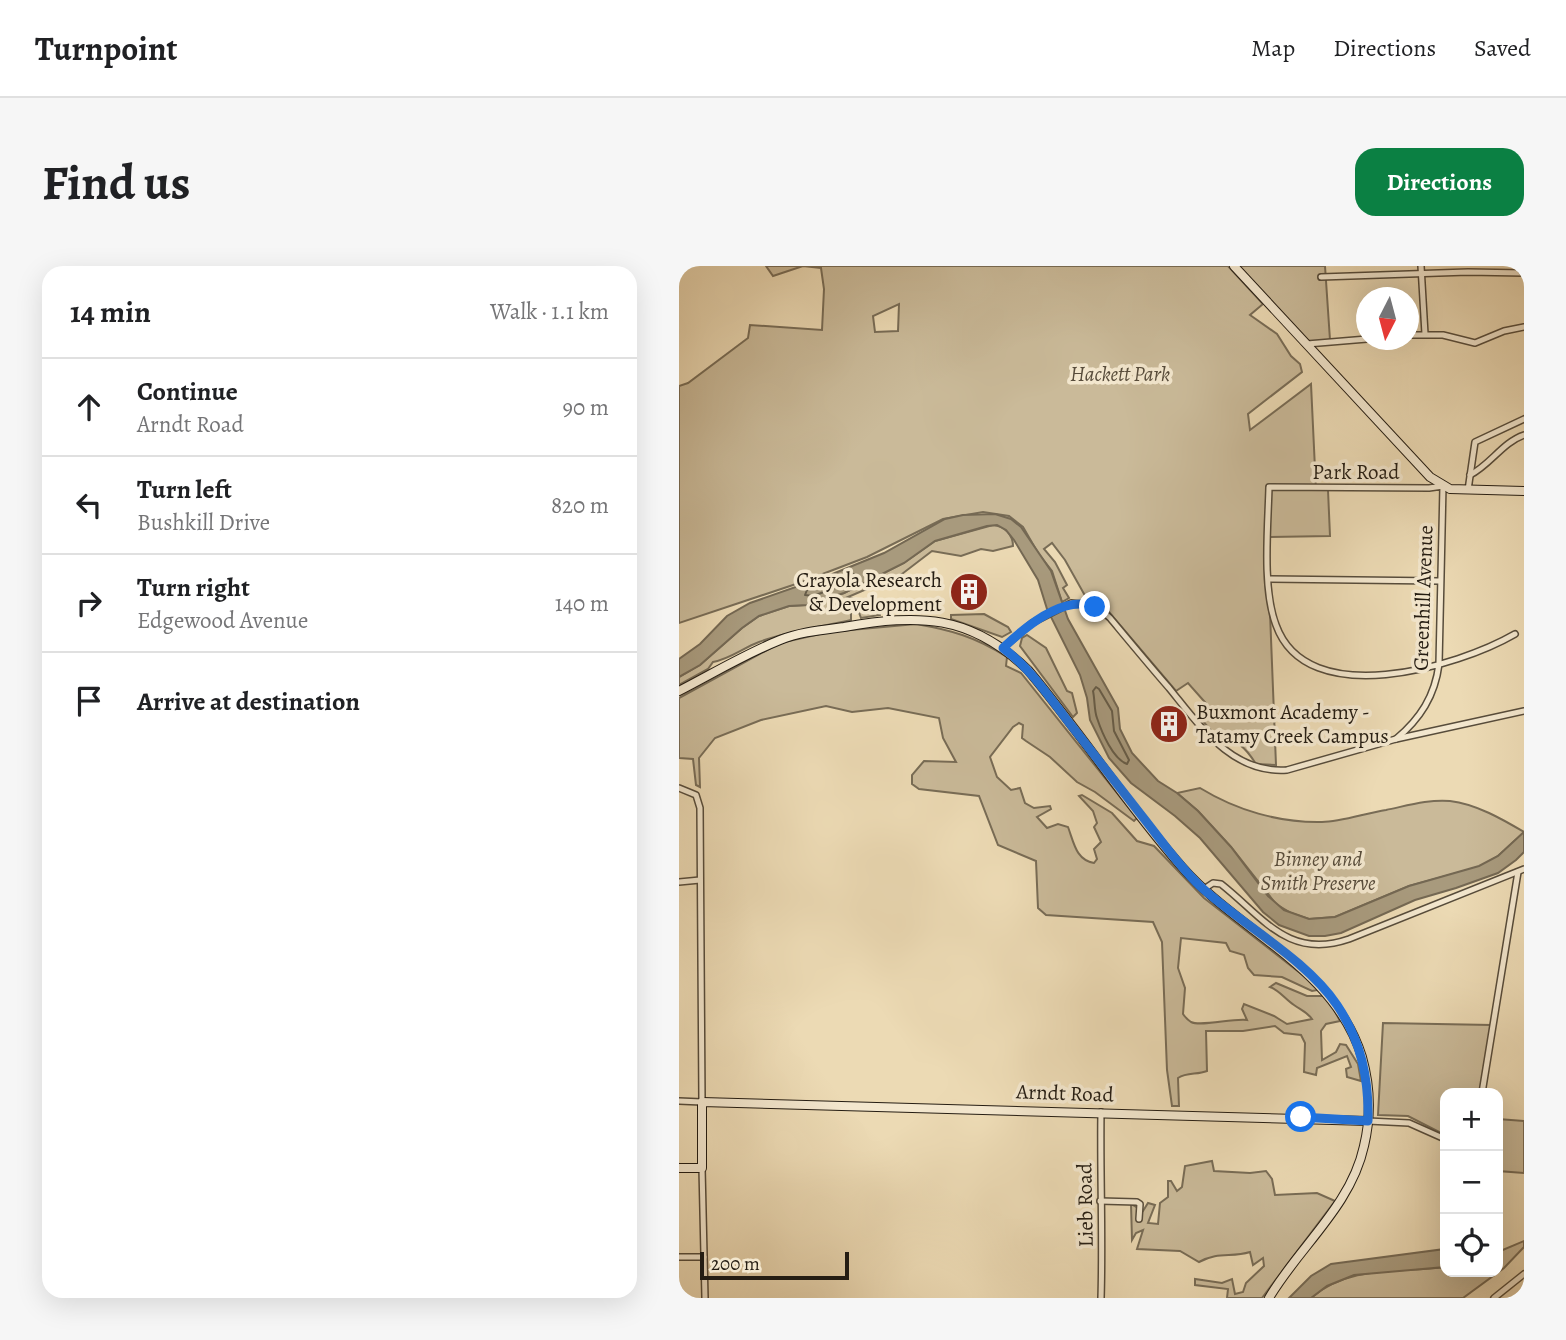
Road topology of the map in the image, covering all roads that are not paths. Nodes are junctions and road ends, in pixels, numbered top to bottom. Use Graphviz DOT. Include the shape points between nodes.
graph roads {
  1 [pos="1234,266"];
  2 [pos="1422,270"];
  3 [pos="1524,273"];
  4 [pos="1321,277"];
  5 [pos="1524,327"];
  6 [pos="1419,334"];
  7 [pos="1425,334"];
  8 [pos="1356,340"];
  9 [pos="1307,344"];
  10 [pos="1523,419"];
  11 [pos="1524,435"];
  12 [pos="1470,475"];
  13 [pos="1443,486"];
  14 [pos="1468,490"];
  15 [pos="1524,491"];
  16 [pos="1269,579"];
  17 [pos="1440,581"];
  18 [pos="1515,634"];
  19 [pos="1003,648"];
  20 [pos="1439,664"];
  21 [pos="679,691"];
  22 [pos="1524,711"];
  23 [pos="1396,739"];
  24 [pos="679,788"];
  25 [pos="1521,871"];
  26 [pos="700,880"];
  27 [pos="679,882"];
  28 [pos="1204,889"];
  29 [pos="1483,1088"];
  30 [pos="679,1101"];
  31 [pos="702,1102"];
  32 [pos="1101,1112"];
  33 [pos="1368,1121"];
  34 [pos="1440,1137"];
  35 [pos="679,1168"];
  36 [pos="702,1168"];
  37 [pos="1100,1201"];
  38 [pos="1139,1219"];
  39 [pos="679,1257"];
  40 [pos="704,1257"];
  41 [pos="1524,1274"];
  42 [pos="705,1298"];
  43 [pos="1101,1298"];
  44 [pos="1269,1298"];
  45 [pos="1494,1298"];
  1 -- 9 [label="main road"];
  2 -- 3 [label="street"];
  2 -- 4 [label="street"];
  2 -- 7 [label="street"];
  5 -- 7 [label="street" via="1475,343"];
  6 -- 7 [label="street"];
  8 -- 9 [label="street"];
  9 -- 13 [label="main road"];
  10 -- 12 [label="street" via="1475,442"];
  11 -- 12 [label="street"];
  12 -- 14 [label="street"];
  13 -- 14 [label="main road"];
  13 -- 16 [label="street, Park Road" via="1269,487"];
  13 -- 17 [label="street, Greenhill Avenue"];
  14 -- 15 [label="main road"];
  16 -- 17 [label="street"];
  16 -- 20 [label="street" via="1276,625 1291,652 1308,665 1360,675"];
  17 -- 20 [label="street, Greenhill Avenue"];
  18 -- 20 [label="street" via="1481,652"];
  19 -- 21 [label="main road" via="947,623 889,620 786,638"];
  19 -- 23 [label="street" via="1027,626 1071,603 1090,605 1106,614 1215,742 1251,765 1287,770"];
  19 -- 28 [label="main road" via="1034,678 1171,854"];
  20 -- 23 [label="street, Greenhill Avenue" via="1426,706"];
  22 -- 23 [label="street"];
  24 -- 26 [label="street" via="699,799"];
  25 -- 28 [label="street" via="1328,944 1304,943 1278,933 1221,884"];
  25 -- 29 [label="street"];
  26 -- 27 [label="street"];
  26 -- 31 [label="street"];
  28 -- 33 [label="main road" via="1305,971 1335,1003 1354,1034 1362,1059"];
  30 -- 31 [label="street, Arndt Road"];
  31 -- 32 [label="main road, Arndt Road"];
  31 -- 36 [label="main road"];
  32 -- 33 [label="main road, Arndt Road"];
  32 -- 37 [label="street, Lieb Road"];
  33 -- 34 [label="street, Arndt Road" via="1409,1123"];
  33 -- 44 [label="main road" via="1362,1155 1345,1192"];
  35 -- 36 [label="main road"];
  36 -- 40 [label="street"];
  37 -- 38 [label="street" via="1137,1202"];
  37 -- 43 [label="street, Lieb Road"];
  39 -- 40 [label="street"];
  40 -- 42 [label="street"];
  41 -- 45 [label="street"];
}
